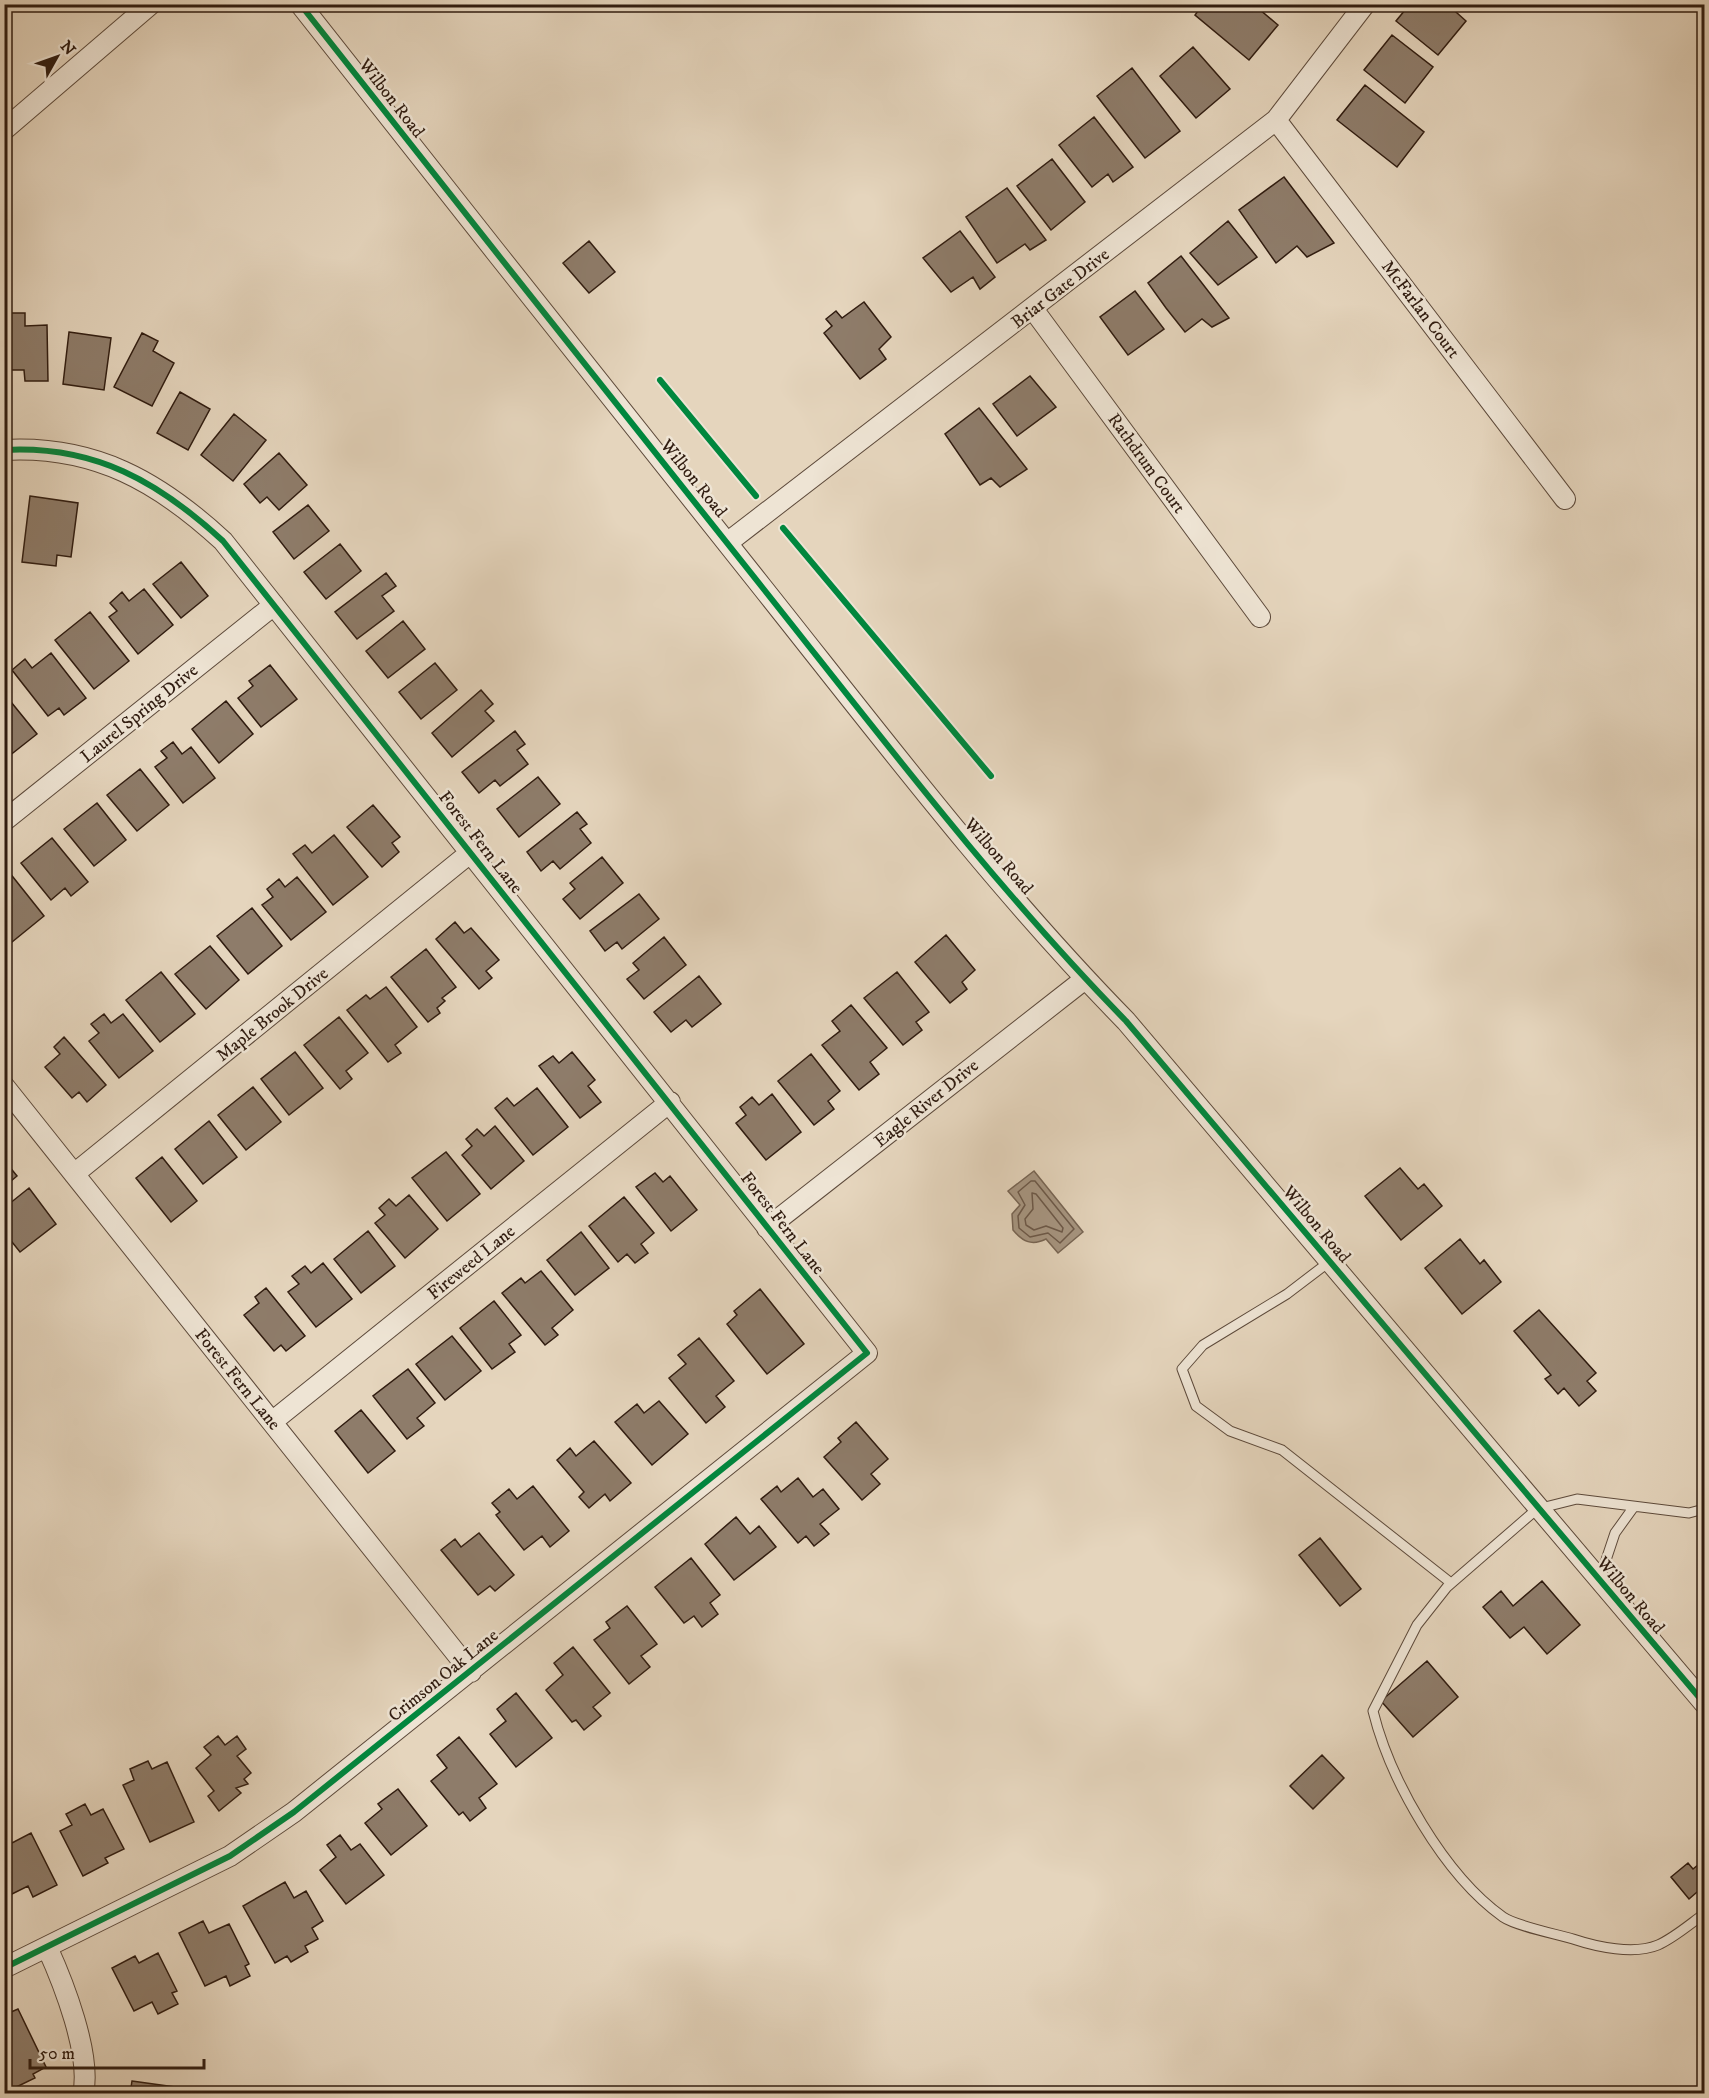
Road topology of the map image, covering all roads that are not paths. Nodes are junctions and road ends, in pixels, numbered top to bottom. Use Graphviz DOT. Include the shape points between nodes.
graph roads {
  1 [pos="151,4"];
  2 [pos="300,4"];
  3 [pos="1365,4"];
  4 [pos="1276,120"];
  5 [pos="4,130"];
  6 [pos="1033,309"];
  7 [pos="4,450"];
  8 [pos="1565,499"];
  9 [pos="727,543"];
  10 [pos="274,605"];
  11 [pos="1260,617"];
  12 [pos="4,821"];
  13 [pos="470,853"];
  14 [pos="1085,979"];
  15 [pos="4,1086"];
  16 [pos="670,1102"];
  17 [pos="74,1174"];
  18 [pos="767,1228"];
  19 [pos="1329,1262"];
  20 [pos="867,1353"];
  21 [pos="273,1421"];
  22 [pos="1633,1508"];
  23 [pos="1537,1509"];
  24 [pos="1704,1509"];
  25 [pos="1599,1581"];
  26 [pos="1451,1583"];
  27 [pos="471,1672"];
  28 [pos="1704,1703"];
  29 [pos="1704,1914"];
  30 [pos="47,1947"];
  31 [pos="4,1968"];
  32 [pos="83,2094"];
  1 -- 5 [label="street"];
  2 -- 9 [label="street, Wilbon Road"];
  3 -- 4 [label="street, Briar Gate Drive"];
  4 -- 6 [label="street, Briar Gate Drive"];
  4 -- 8 [label="street, McFarlan Court"];
  6 -- 9 [label="street, Briar Gate Drive"];
  6 -- 11 [label="street, Rathdrum Court"];
  7 -- 10 [label="street, Forest Fern Lane" via="65,452 149,482 189,509 223,541"];
  9 -- 14 [label="street, Wilbon Road" via="952,824"];
  10 -- 12 [label="street, Laurel Spring Drive"];
  10 -- 13 [label="street, Forest Fern Lane"];
  13 -- 16 [label="street, Forest Fern Lane"];
  13 -- 17 [label="street, Maple Brook Drive"];
  14 -- 18 [label="street, Eagle River Drive"];
  14 -- 19 [label="street, Wilbon Road" via="1133,1030"];
  15 -- 17 [label="street, Forest Fern Lane"];
  16 -- 18 [label="street, Forest Fern Lane"];
  16 -- 21 [label="street, Fireweed Lane"];
  17 -- 21 [label="street, Forest Fern Lane"];
  18 -- 20 [label="street, Forest Fern Lane"];
  19 -- 23 [label="street, Wilbon Road"];
  19 -- 26 [label="lane" via="1287,1294 1203,1345 1182,1369 1196,1406 1230,1431 1282,1450"];
  20 -- 27 [label="street, Crimson Oak Lane"];
  21 -- 27 [label="street, Forest Fern Lane"];
  22 -- 23 [label="lane" via="1578,1499"];
  22 -- 24 [label="lane" via="1689,1513"];
  22 -- 25 [label="lane" via="1615,1533"];
  23 -- 25 [label="street, Wilbon Road"];
  23 -- 26 [label="lane"];
  25 -- 28 [label="street, Wilbon Road"];
  26 -- 29 [label="lane" via="1417,1625 1373,1711 1380,1742 1449,1866 1504,1918 1588,1944 1631,1949 1658,1945"];
  27 -- 30 [label="street, Crimson Oak Lane" via="294,1812 230,1856"];
  30 -- 31 [label="street, Crimson Oak Lane"];
  30 -- 32 [label="street" via="66,1988 85,2084"];
}
